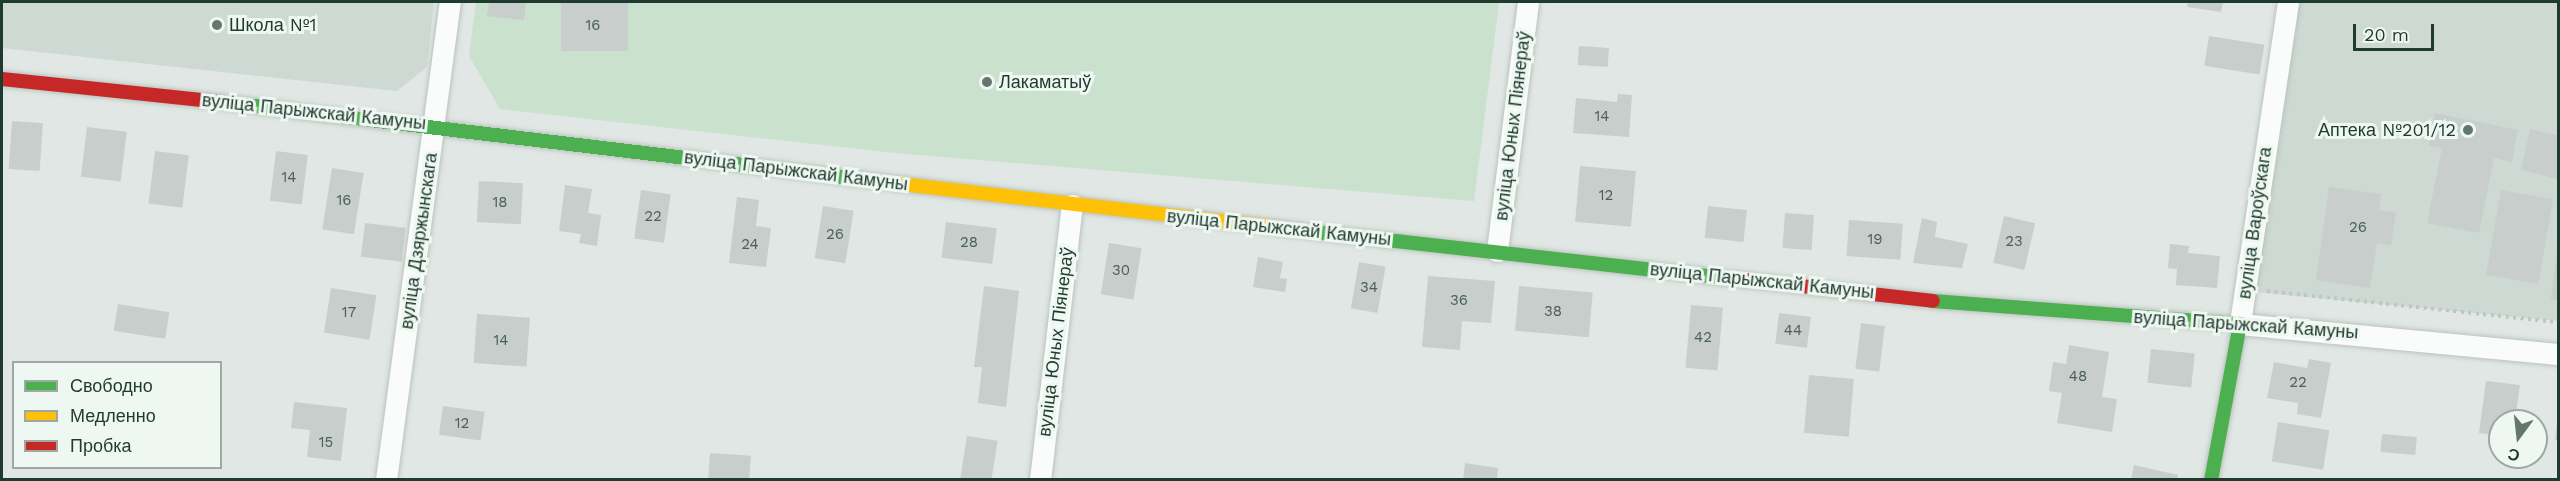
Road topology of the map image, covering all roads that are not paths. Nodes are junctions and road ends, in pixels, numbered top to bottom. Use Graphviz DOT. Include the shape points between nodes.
graph roads {
  1 [pos="450,2"];
  2 [pos="1528,2"];
  3 [pos="2288,2"];
  4 [pos="2,79"];
  5 [pos="435,125"];
  6 [pos="1072,205"];
  7 [pos="1497,251"];
  8 [pos="2240,324"];
  9 [pos="2559,354"];
  10 [pos="386,480"];
  11 [pos="1040,480"];
  12 [pos="2211,480"];
  1 -- 5 [label="street, вуліца Дзяржынскага"];
  2 -- 7 [label="street, вуліца Юных Піянераў"];
  3 -- 8 [label="street, вуліца Вароўскага"];
  4 -- 5 [label="street, вуліца Парыжскай Камуны"];
  5 -- 6 [label="street, вуліца Парыжскай Камуны"];
  5 -- 10 [label="street, вуліца Дзяржынскага"];
  6 -- 7 [label="street, вуліца Парыжскай Камуны"];
  6 -- 11 [label="street, вуліца Юных Піянераў"];
  7 -- 8 [label="street, вуліца Парыжскай Камуны" via="1981,306"];
  8 -- 9 [label="street, вуліца Парыжскай Камуны"];
  8 -- 12 [label="street, вуліца Вароўскага"];
}
